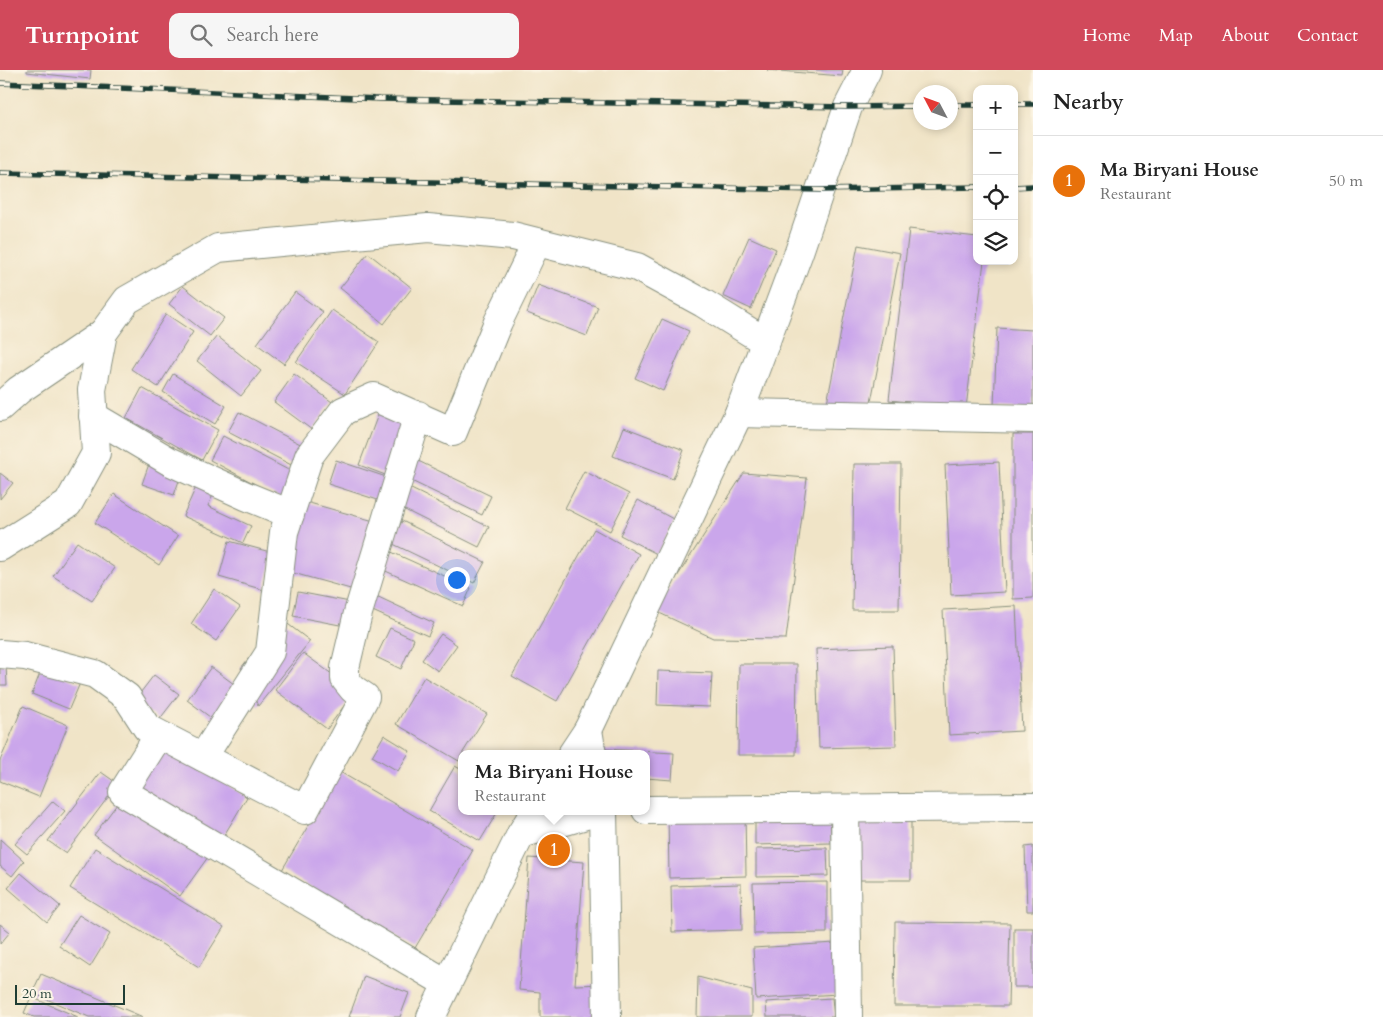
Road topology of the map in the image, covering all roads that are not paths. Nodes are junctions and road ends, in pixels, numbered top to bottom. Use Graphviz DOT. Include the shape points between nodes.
graph roads {
  1 [pos="867,70"];
  2 [pos="537,242"];
  3 [pos="103,333"];
  4 [pos="766,342"];
  5 [pos="0,407"];
  6 [pos="739,412"];
  7 [pos="418,415"];
  8 [pos="93,416"];
  9 [pos="1033,420"];
  10 [pos="290,514"];
  11 [pos="0,547"];
  12 [pos="0,654"];
  13 [pos="159,734"];
  14 [pos="590,742"];
  15 [pos="578,750"];
  16 [pos="203,757"];
  17 [pos="1033,807"];
  18 [pos="650,810"];
  19 [pos="845,810"];
  20 [pos="573,815"];
  21 [pos="603,815"];
  22 [pos="528,822"];
  23 [pos="446,983"];
  24 [pos="430,1017"];
  25 [pos="608,1017"];
  26 [pos="855,1017"];
  1 -- 4 [label="street" via="848,107"];
  2 -- 3 [label="street" via="513,236 428,228 218,248 127,300"];
  2 -- 4 [label="street" via="637,268"];
  2 -- 7 [label="street" via="498,322 453,432"];
  3 -- 5 [label="street"];
  3 -- 8 [label="street" via="92,390"];
  4 -- 6 [label="street"];
  6 -- 9 [label="street"];
  6 -- 14 [label="street"];
  7 -- 10 [label="street" via="374,397 343,411 309,456"];
  7 -- 16 [label="street" via="358,613 345,668 345,679 365,697 305,810"];
  8 -- 10 [label="street" via="170,461"];
  8 -- 11 [label="street" via="96,452 68,504"];
  10 -- 16 [label="street" via="284,532 270,652"];
  12 -- 13 [label="street" via="25,656 95,674 126,696 147,728"];
  13 -- 16 [label="street"];
  13 -- 23 [label="street" via="122,792"];
  14 -- 15 [label="street"];
  17 -- 19 [label="street"];
  18 -- 19 [label="street"];
  19 -- 26 [label="street"];
  20 -- 22 [label="street"];
  21 -- 25 [label="street"];
  22 -- 23 [label="street"];
  23 -- 24 [label="street"];
}
